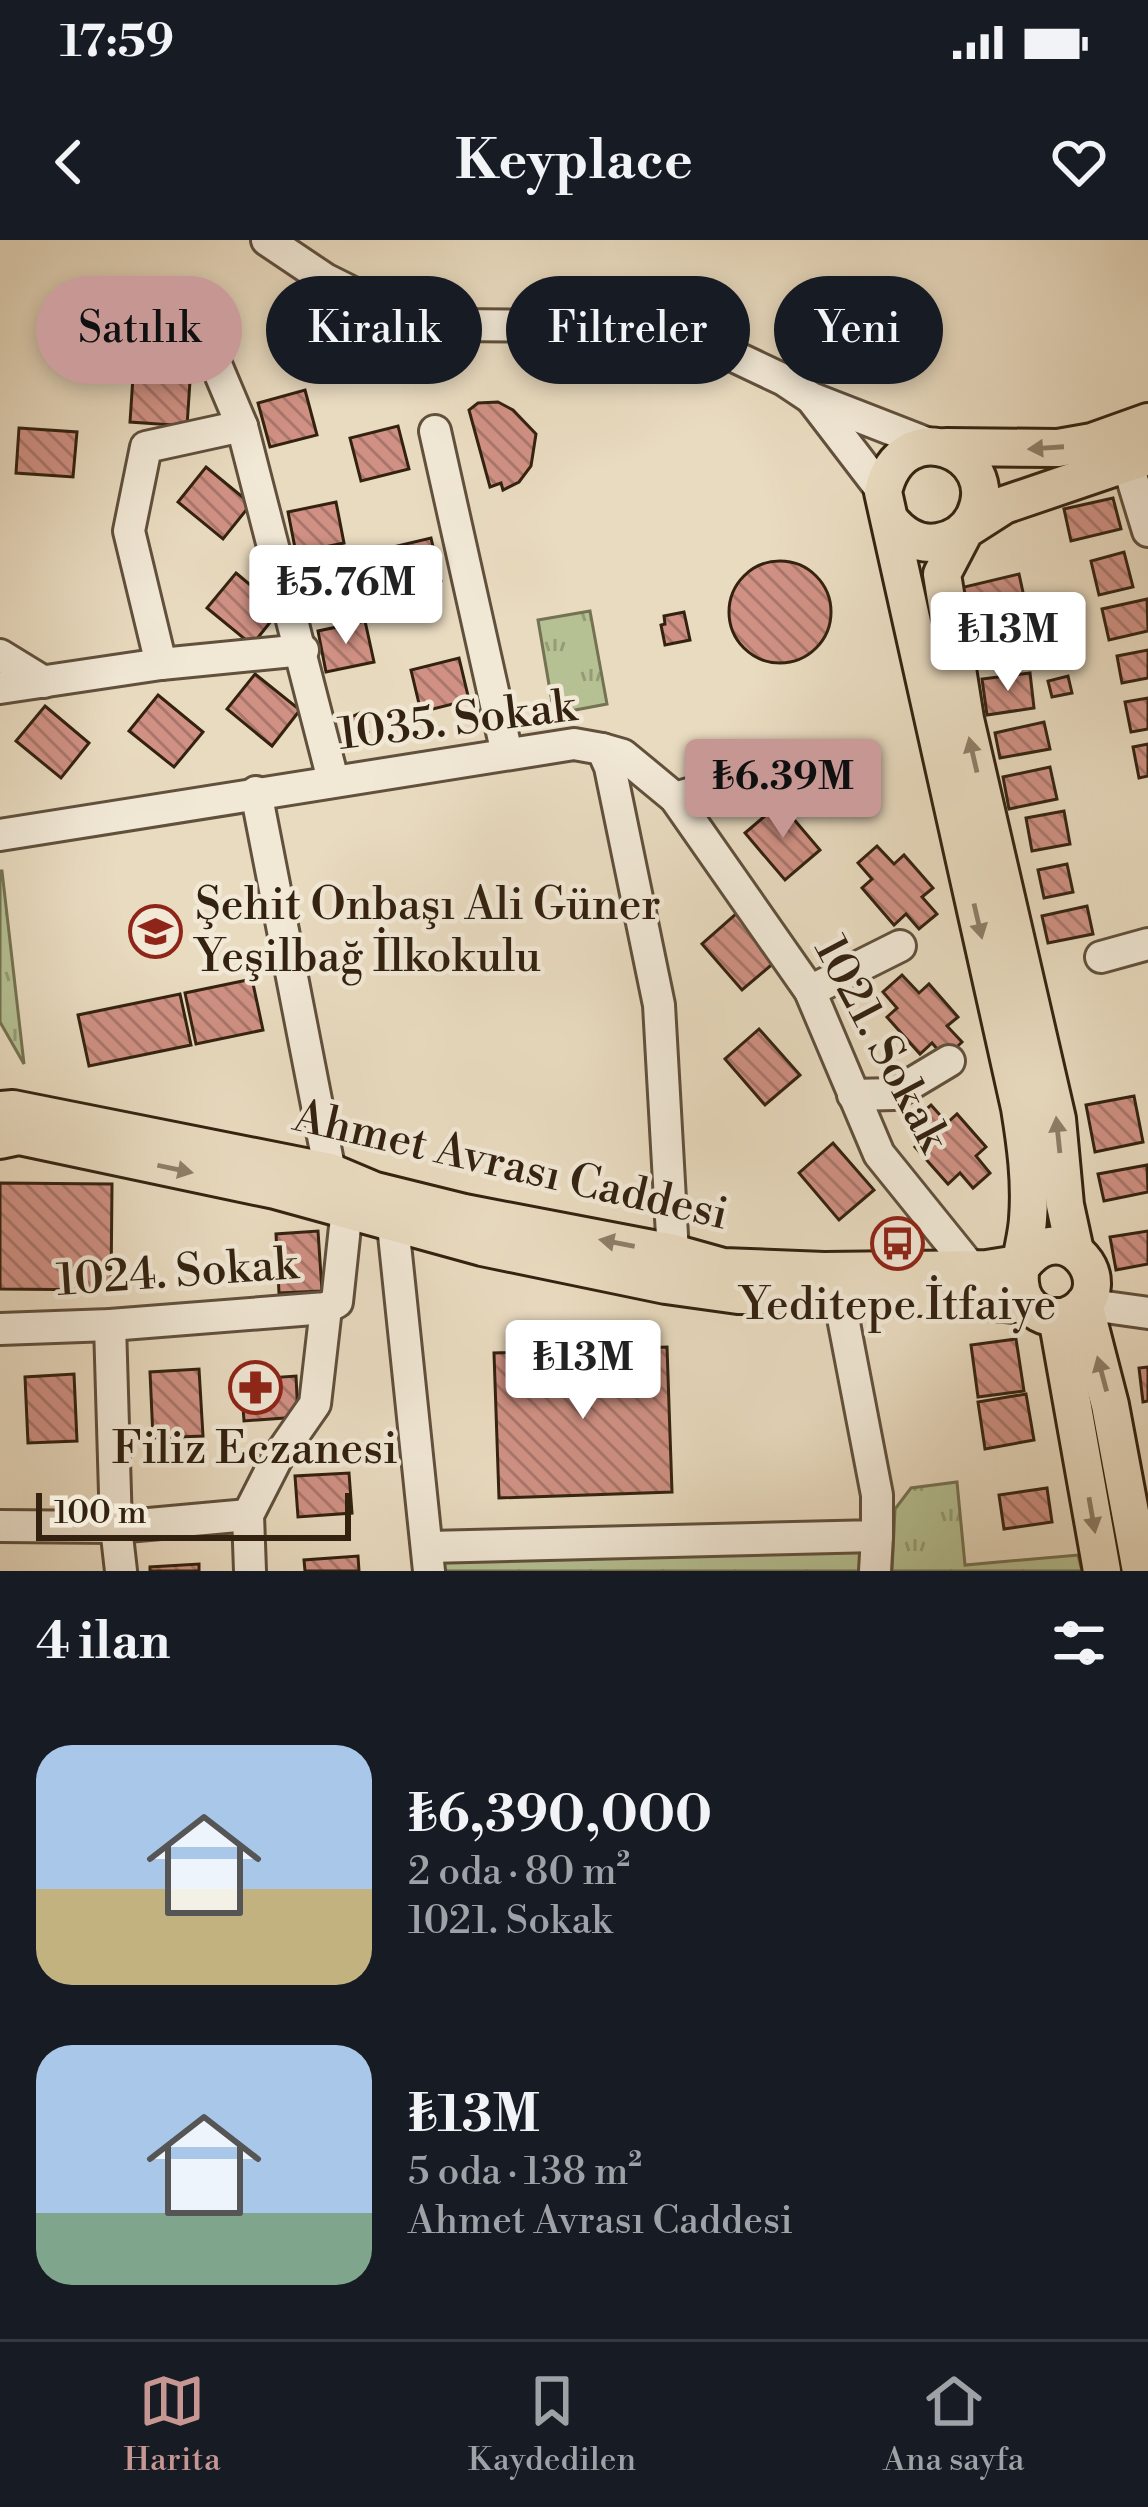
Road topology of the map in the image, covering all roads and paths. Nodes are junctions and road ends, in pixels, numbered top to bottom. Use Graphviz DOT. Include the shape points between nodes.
graph roads {
  1 [pos="267,240"];
  2 [pos="224,384"];
  3 [pos="811,398"];
  4 [pos="1148,422"];
  5 [pos="242,426"];
  6 [pos="435,431"];
  7 [pos="935,445"];
  8 [pos="1138,459"];
  9 [pos="886,506"];
  10 [pos="964,530"];
  11 [pos="1148,532"];
  12 [pos="303,650"];
  13 [pos="0,656"];
  14 [pos="161,664"];
  15 [pos="44,682"];
  16 [pos="0,688"];
  17 [pos="602,749"];
  18 [pos="507,754"];
  19 [pos="785,766"];
  20 [pos="333,780"];
  21 [pos="256,792"];
  22 [pos="675,798"];
  23 [pos="0,835"];
  24 [pos="1148,944"];
  25 [pos="900,946"];
  26 [pos="1101,957"];
  27 [pos="810,991"];
  28 [pos="949,1061"];
  29 [pos="853,1094"];
  30 [pos="6,1115"];
  31 [pos="331,1172"];
  32 [pos="361,1200"];
  33 [pos="393,1225"];
  34 [pos="1075,1250"];
  35 [pos="1024,1263"];
  36 [pos="970,1268"];
  37 [pos="670,1269"];
  38 [pos="839,1297"];
  39 [pos="326,1308"];
  40 [pos="1056,1309"];
  41 [pos="1148,1313"];
  42 [pos="110,1325"];
  43 [pos="0,1329"];
  44 [pos="248,1515"];
  45 [pos="0,1526"];
  46 [pos="116,1526"];
  47 [pos="877,1536"];
  48 [pos="429,1559"];
  49 [pos="121,1571"];
  50 [pos="250,1571"];
  51 [pos="875,1571"];
  52 [pos="1102,1571"];
  53 [pos="1141,1571"];
  1 -- 3 [label="street" via="383,308 450,325 563,326 672,339 727,353"];
  2 -- 5 [label="street"];
  3 -- 7 [label="street"];
  3 -- 9 [label="street"];
  4 -- 7 [label="main road, one-way" via="1058,448"];
  5 -- 12 [label="street"];
  5 -- 14 [label="street" via="146,447 129,531"];
  6 -- 18 [label="street"];
  7 -- 9 [label="main road" via="895,462"];
  7 -- 10 [label="main road" via="964,458 978,481 978,508"];
  8 -- 10 [label="main road" via="1004,505"];
  8 -- 11 [label="street"];
  9 -- 10 [label="main road" via="908,537 931,543"];
  9 -- 35 [label="main road, one-way" via="1020,1108 1028,1153"];
  34 -- 10 [label="main road, one-way" via="1057,1119 947,613 942,574"];
  12 -- 14 [label="street"];
  12 -- 20 [label="street"];
  13 -- 15 [label="street"];
  14 -- 15 [label="street"];
  15 -- 16 [label="street"];
  17 -- 18 [label="street, 1035. Sokak" via="574,744"];
  17 -- 22 [label="street, 1021. Sokak" via="623,755"];
  17 -- 37 [label="street, 1035. Sokak" via="659,1004"];
  18 -- 20 [label="street, 1035. Sokak"];
  19 -- 22 [label="street"];
  20 -- 21 [label="street, 1035. Sokak"];
  21 -- 23 [label="street, 1035. Sokak"];
  21 -- 31 [label="street"];
  22 -- 27 [label="street, 1021. Sokak"];
  24 -- 26 [label="street"];
  25 -- 27 [label="street"];
  27 -- 29 [label="street, 1021. Sokak"];
  28 -- 29 [label="street" via="894,1094"];
  29 -- 36 [label="street, 1021. Sokak" via="879,1154"];
  30 -- 31 [label="main road, Ahmet Avrası Caddesi"];
  30 -- 32 [label="main road, Ahmet Avrası Caddesi, one-way"];
  31 -- 32 [label="main road, Ahmet Avrası Caddesi"];
  32 -- 33 [label="main road, Ahmet Avrası Caddesi"];
  37 -- 32 [label="main road, Ahmet Avrası Caddesi, one-way" via="464,1213"];
  32 -- 39 [label="street, 1024. Sokak" via="337,1302"];
  33 -- 37 [label="main road, Ahmet Avrası Caddesi"];
  33 -- 48 [label="street"];
  34 -- 35 [label="main road" via="1042,1248"];
  34 -- 40 [label="main road" via="1090,1269 1090,1293"];
  35 -- 36 [label="main road, Ahmet Avrası Caddesi"];
  35 -- 40 [label="main road" via="1020,1285"];
  36 -- 37 [label="main road, Ahmet Avrası Caddesi"];
  37 -- 38 [label="main road, Ahmet Avrası Caddesi" via="738,1294"];
  38 -- 40 [label="main road, Ahmet Avrası Caddesi"];
  38 -- 47 [label="street" via="877,1495"];
  39 -- 42 [label="street, 1024. Sokak"];
  39 -- 44 [label="street" via="315,1404"];
  40 -- 41 [label="street"];
  40 -- 52 [label="main road, one-way"];
  53 -- 40 [label="main road, one-way" via="1110,1405"];
  42 -- 43 [label="street, 1024. Sokak"];
  42 -- 46 [label="street"];
  44 -- 46 [label="street"];
  44 -- 50 [label="street"];
  45 -- 46 [label="street"];
  46 -- 49 [label="street"];
  47 -- 48 [label="street"];
  47 -- 51 [label="street"];
}
